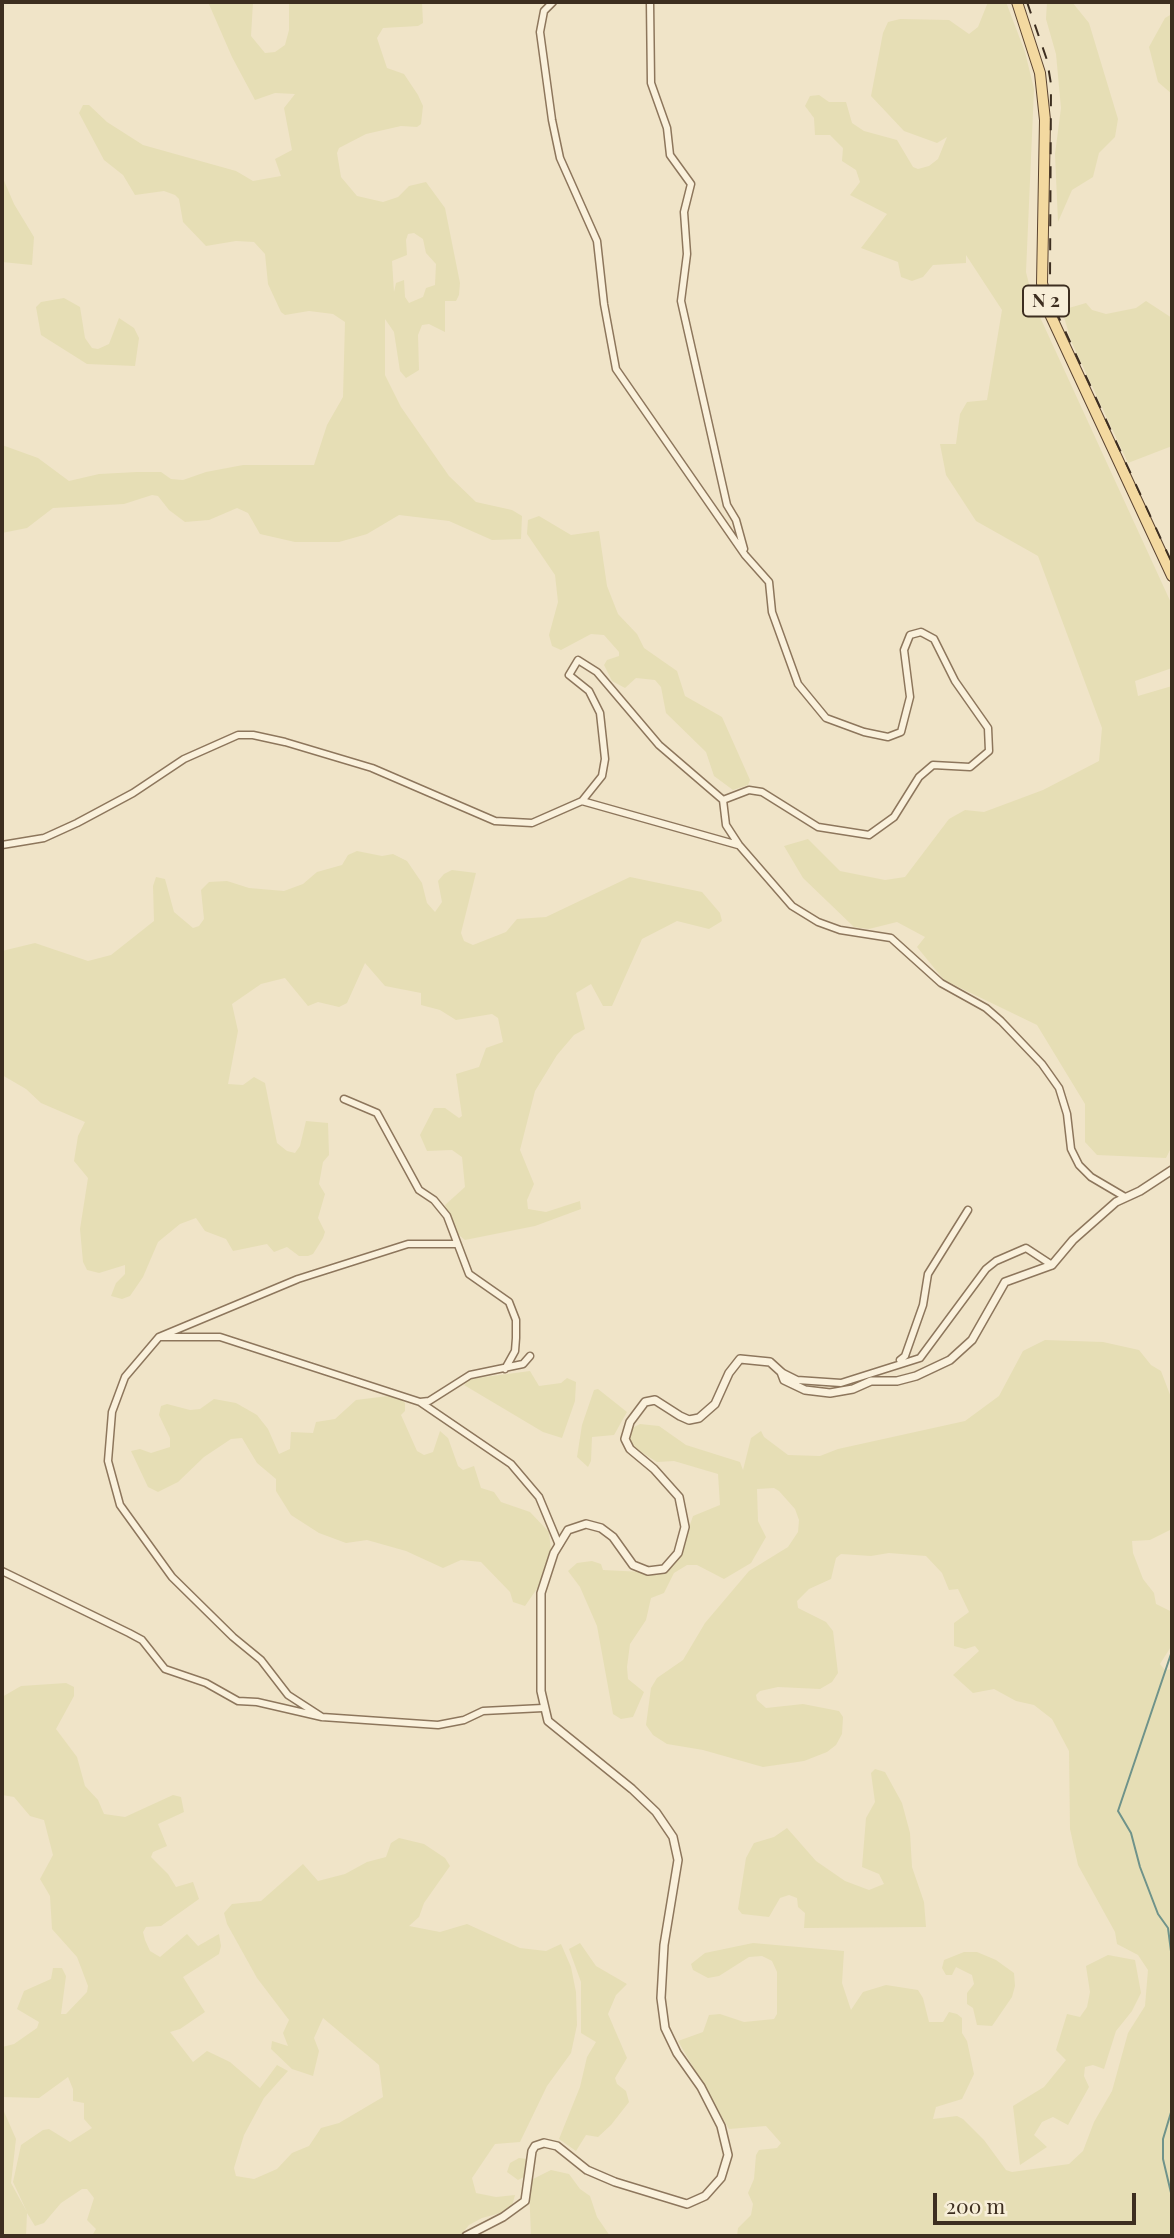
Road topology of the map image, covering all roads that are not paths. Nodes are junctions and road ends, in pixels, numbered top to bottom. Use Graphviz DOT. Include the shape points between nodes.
graph roads {
  1 [pos="553,2"];
  2 [pos="650,2"];
  3 [pos="1017,2"];
  4 [pos="745,555"];
  5 [pos="1172,576"];
  6 [pos="582,800"];
  7 [pos="723,800"];
  8 [pos="2,845"];
  9 [pos="739,845"];
  10 [pos="344,1100"];
  11 [pos="1172,1170"];
  12 [pos="1125,1197"];
  13 [pos="968,1210"];
  14 [pos="457,1244"];
  15 [pos="1052,1265"];
  16 [pos="159,1337"];
  17 [pos="530,1356"];
  18 [pos="889,1367"];
  19 [pos="505,1369"];
  20 [pos="781,1372"];
  21 [pos="420,1402"];
  22 [pos="559,1545"];
  23 [pos="2,1571"];
  24 [pos="543,1708"];
  25 [pos="322,1717"];
  26 [pos="466,2236"];
  1 -- 4 [label="street" via="544,11 540,32 552,120 564,169 597,241 616,369"];
  2 -- 4 [label="street" via="651,83 667,128 670,155 691,184 684,212 687,254 681,300 727,505"];
  3 -- 5 [label="main road, N 2" via="1040,73 1045,120 1042,283 1049,312"];
  4 -- 7 [label="street" via="768,582 772,612 798,684 826,718 888,737 901,732 910,697 904,650 910,635 921,632 934,639 988,728 989,751 970,767 933,765 919,777 894,817 869,835 818,827 762,792 750,790"];
  6 -- 7 [label="street" via="602,776 605,759 596,703 569,675 578,660 597,672 659,745"];
  6 -- 8 [label="street" via="532,823 495,821 373,768 285,742 238,736 184,758 133,793 66,828 44,838"];
  6 -- 9 [label="street"];
  7 -- 9 [label="street" via="726,825"];
  9 -- 12 [label="street" via="792,906 840,930 891,938 941,983 1001,1021 1059,1088 1071,1149 1079,1165"];
  10 -- 14 [label="street" via="377,1113 419,1190 447,1216"];
  11 -- 12 [label="street"];
  12 -- 15 [label="street" via="1083,1230"];
  13 -- 18 [label="street" via="928,1274 923,1305 905,1356"];
  14 -- 16 [label="street" via="408,1244 298,1279"];
  14 -- 19 [label="street" via="469,1274 509,1303 516,1320 515,1351"];
  15 -- 18 [label="street" via="1026,1248 996,1261 920,1358"];
  15 -- 20 [label="street" via="1005,1282 972,1340 950,1360 916,1376 871,1381 830,1393 805,1390 784,1380"];
  16 -- 21 [label="street" via="219,1337"];
  16 -- 25 [label="street" via="125,1377 112,1412 108,1461 120,1505 172,1577 261,1660 288,1695"];
  17 -- 19 [label="street" via="523,1364"];
  18 -- 20 [label="street" via="841,1383 797,1380"];
  19 -- 21 [label="street" via="470,1375"];
  20 -- 22 [label="street" via="770,1362 740,1359 716,1404 699,1419 689,1420 655,1400 645,1402 625,1431 630,1450 679,1497 685,1527 678,1553 664,1569 649,1572 633,1565 613,1537 586,1524 568,1530"];
  21 -- 22 [label="street" via="511,1464 539,1497"];
  22 -- 24 [label="street" via="541,1593"];
  23 -- 25 [label="street" via="142,1640 165,1669 206,1683 238,1701"];
  24 -- 25 [label="street" via="483,1711 438,1725"];
  24 -- 26 [label="street" via="548,1721 656,1812 673,1837 678,1860 664,1945 661,1998 665,2028 721,2126 728,2155 721,2178 705,2196 687,2204 615,2182 544,2143 532,2151 525,2200"];
}
